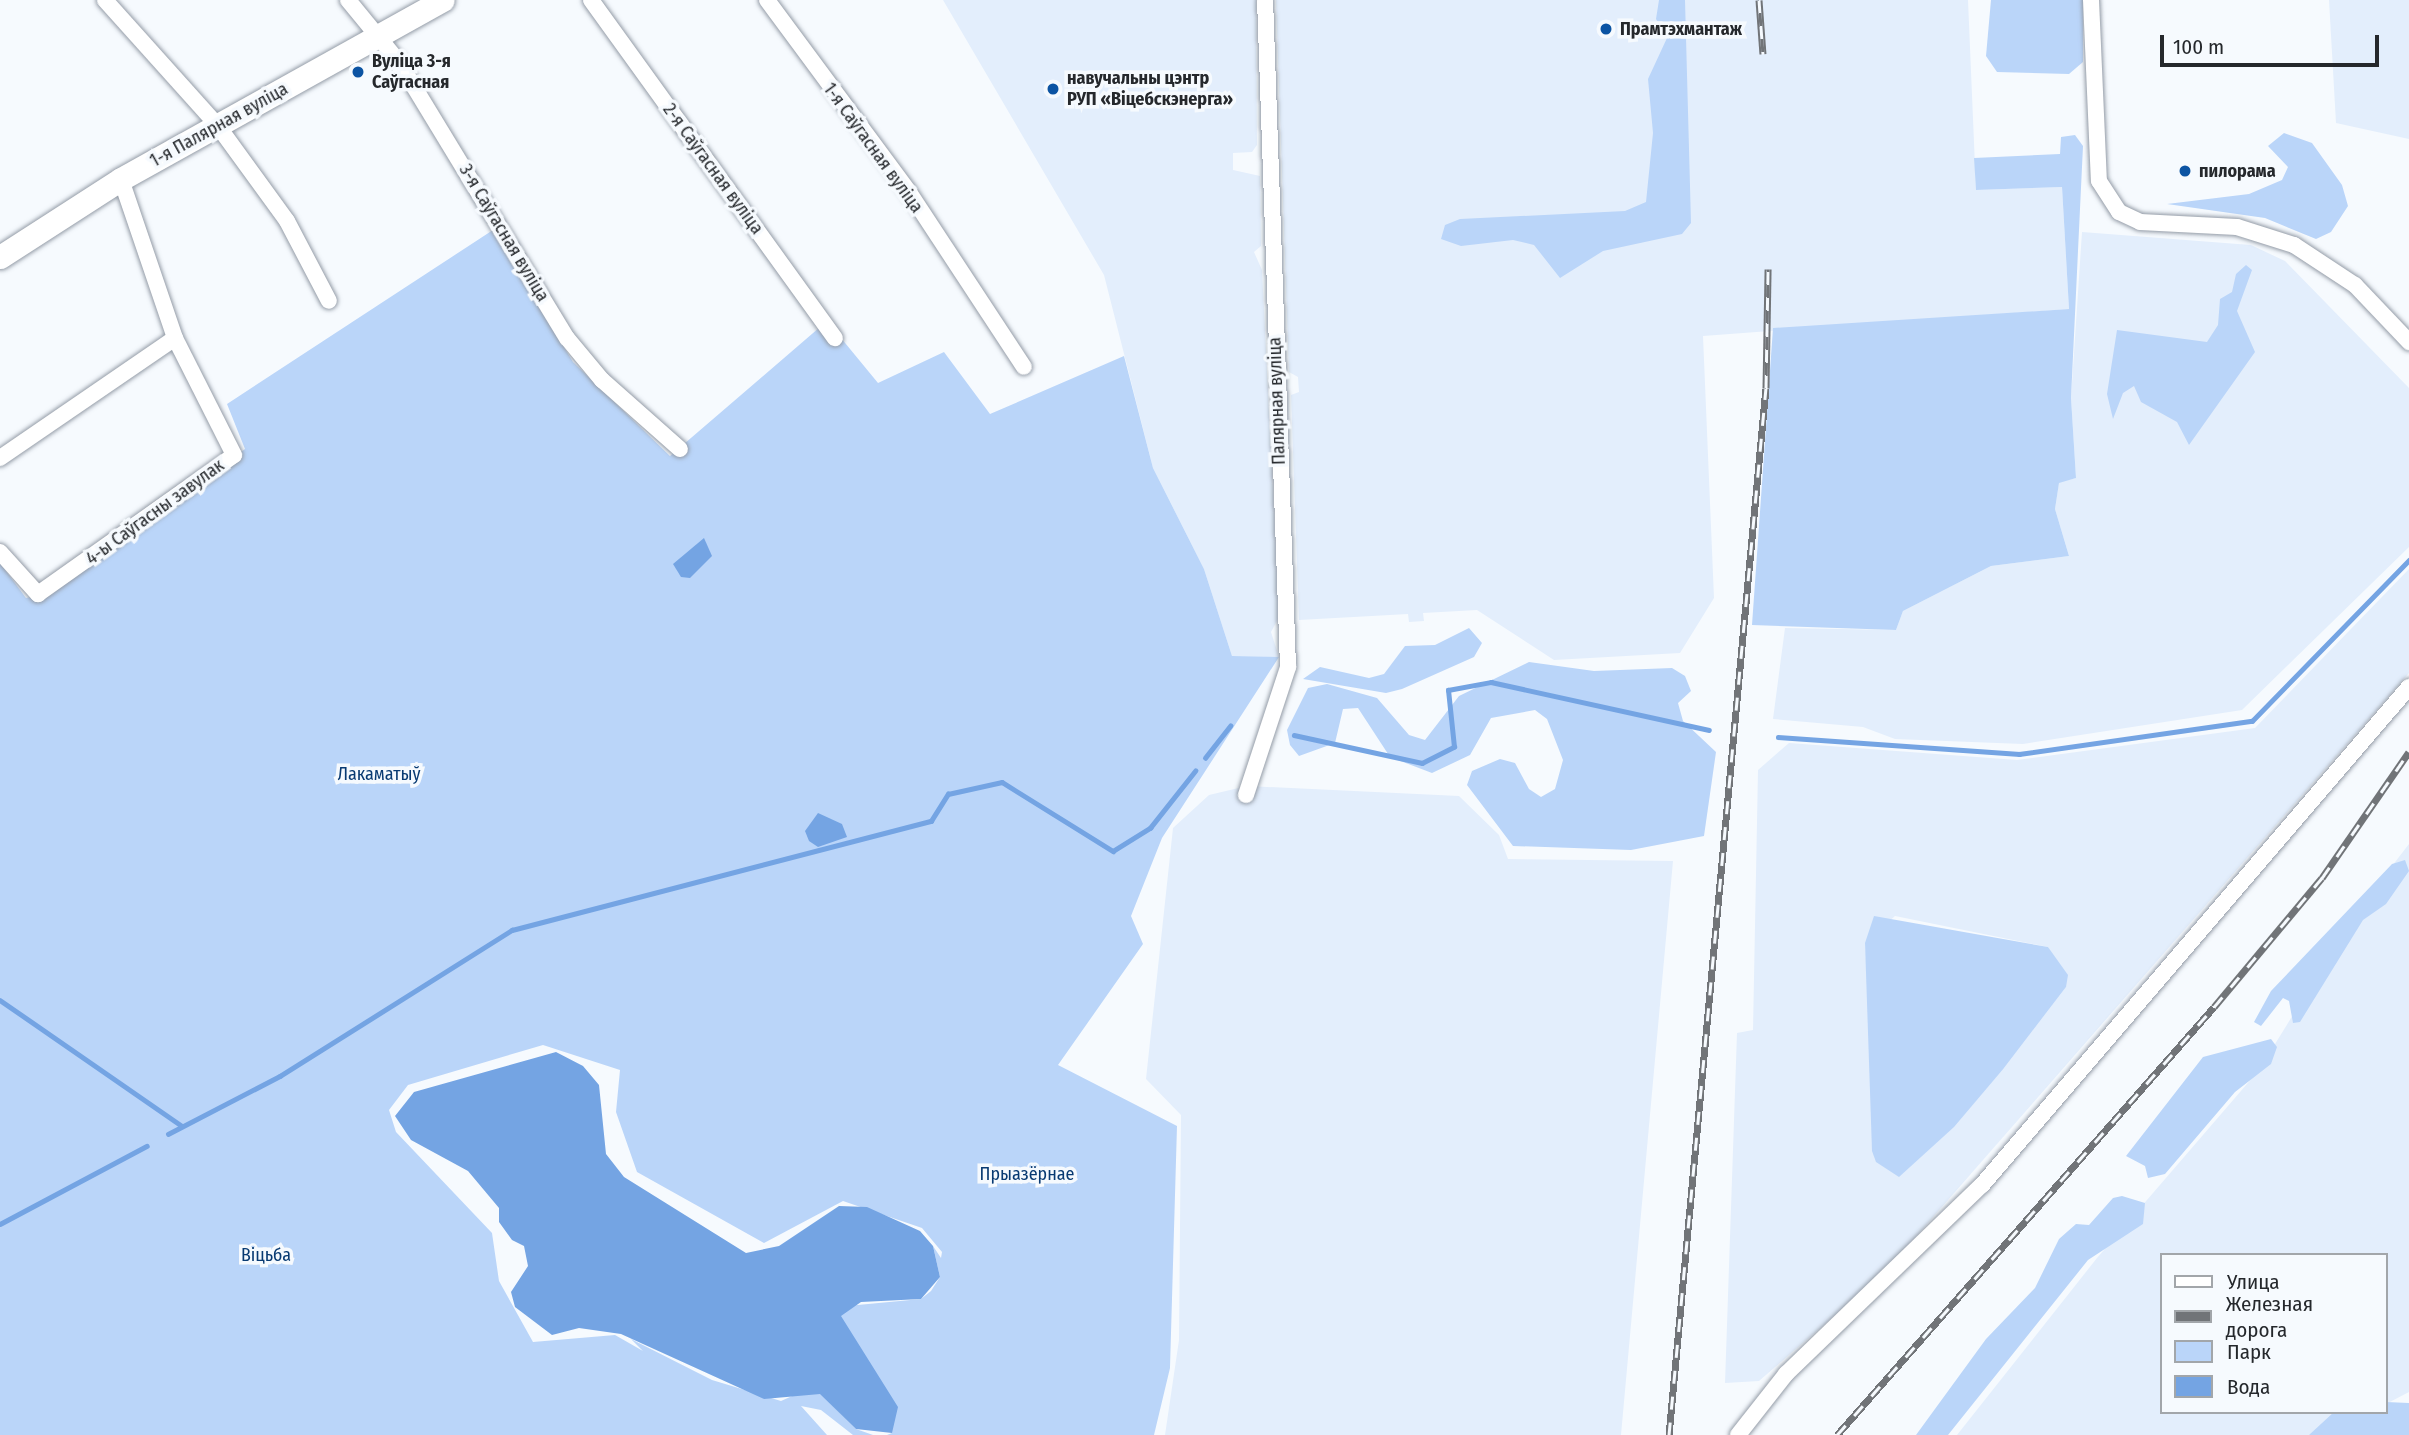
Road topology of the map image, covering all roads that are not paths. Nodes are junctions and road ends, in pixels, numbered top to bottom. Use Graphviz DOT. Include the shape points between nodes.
graph roads {
  1 [pos="105,0"];
  2 [pos="348,0"];
  3 [pos="442,0"];
  4 [pos="591,0"];
  5 [pos="767,0"];
  6 [pos="1265,0"];
  7 [pos="2091,0"];
  8 [pos="380,38"];
  9 [pos="218,126"];
  10 [pos="121,179"];
  11 [pos="0,257"];
  12 [pos="329,301"];
  13 [pos="175,338"];
  14 [pos="835,338"];
  15 [pos="2409,342"];
  16 [pos="1024,367"];
  17 [pos="680,449"];
  18 [pos="0,458"];
  19 [pos="0,552"];
  20 [pos="2409,687"];
  21 [pos="1246,795"];
  22 [pos="1738,1435"];
  1 -- 9 [label="street"];
  2 -- 8 [label="street, 3-я Саўгасная вуліца"];
  3 -- 8 [label="street, 1-я Палярная вуліца"];
  4 -- 14 [label="street, 2-я Саўгасная вуліца"];
  5 -- 16 [label="street, 1-я Саўгасная вуліца" via="909,192"];
  6 -- 21 [label="street, Палярная вуліца" via="1288,667"];
  7 -- 15 [label="street" via="2099,181 2119,212 2140,222 2237,227 2294,245 2355,285"];
  8 -- 9 [label="street, 1-я Палярная вуліца"];
  8 -- 17 [label="street, 3-я Саўгасная вуліца" via="567,338 602,380"];
  9 -- 10 [label="street, 1-я Палярная вуліца"];
  9 -- 12 [label="street" via="288,222"];
  10 -- 11 [label="street, 1-я Палярная вуліца"];
  10 -- 13 [label="street, 4-ы Саўгасны завулак"];
  13 -- 18 [label="street"];
  13 -- 19 [label="street, 4-ы Саўгасны завулак" via="234,455 38,594"];
  20 -- 22 [label="street" via="1982,1185 1786,1374"];
}
